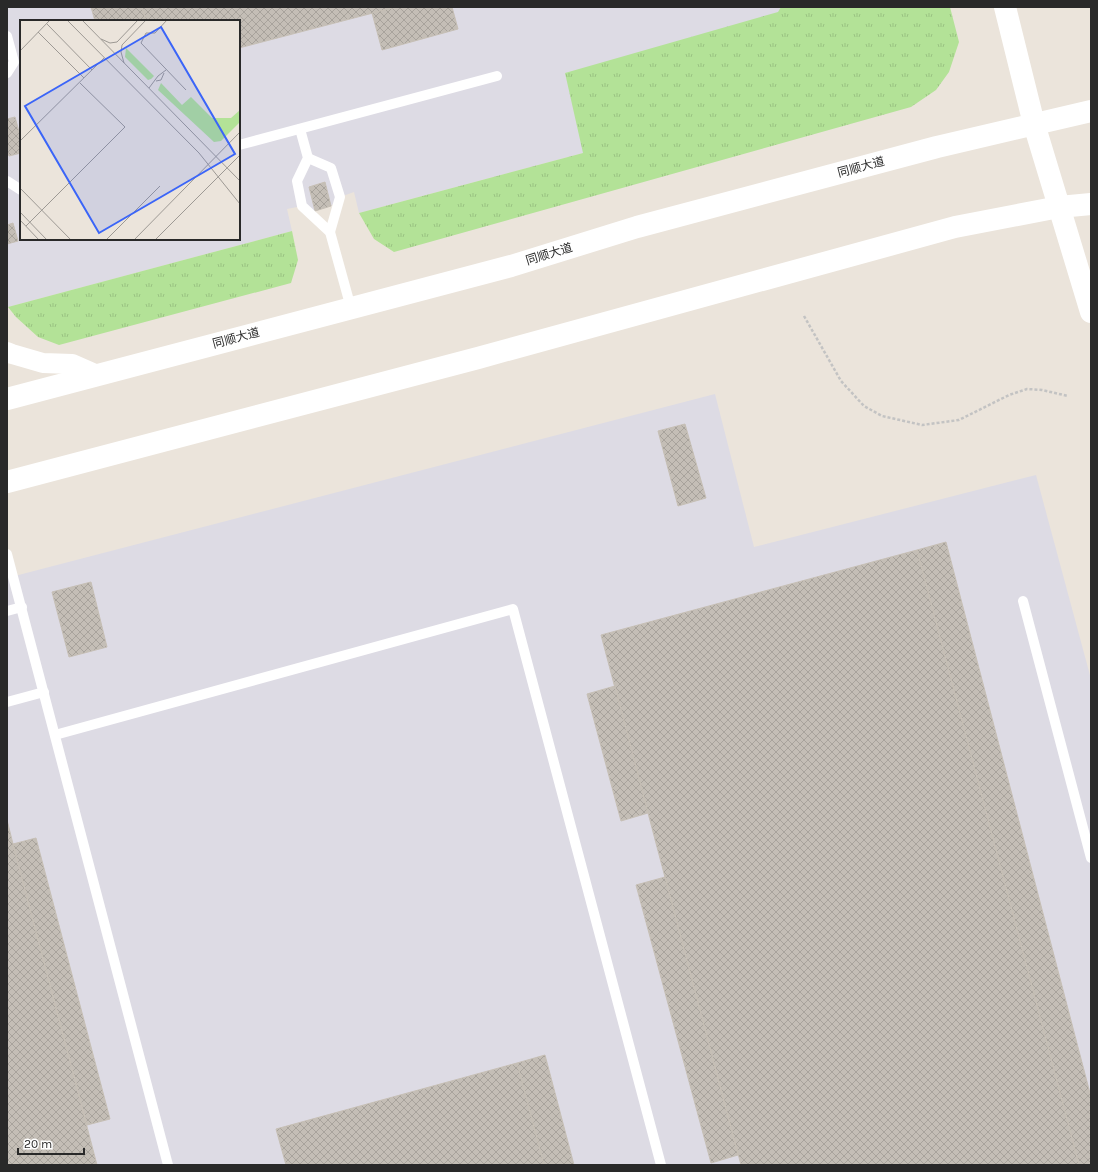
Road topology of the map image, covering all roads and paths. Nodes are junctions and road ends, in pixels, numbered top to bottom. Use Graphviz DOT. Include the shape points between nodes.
graph roads {
  1 [pos="1005,7"];
  2 [pos="7,36"];
  3 [pos="7,73"];
  4 [pos="497,76"];
  5 [pos="1091,111"];
  6 [pos="1034,124"];
  7 [pos="300,129"];
  8 [pos="240,145"];
  9 [pos="308,158"];
  10 [pos="7,181"];
  11 [pos="20,189"];
  12 [pos="1091,204"];
  13 [pos="1059,207"];
  14 [pos="330,232"];
  15 [pos="351,308"];
  16 [pos="1091,312"];
  17 [pos="804,316"];
  18 [pos="7,352"];
  19 [pos="97,375"];
  20 [pos="1068,396"];
  21 [pos="7,399"];
  22 [pos="7,482"];
  23 [pos="7,554"];
  24 [pos="1023,601"];
  25 [pos="22,607"];
  26 [pos="7,611"];
  27 [pos="44,692"];
  28 [pos="7,702"];
  29 [pos="56,735"];
  30 [pos="1091,858"];
  31 [pos="168,1165"];
  32 [pos="661,1165"];
  1 -- 6 [label="main road"];
  2 -- 3 [label="lane" via="14,62"];
  4 -- 7 [label="lane"];
  5 -- 6 [label="main road, 同顺大道"];
  6 -- 13 [label="main road"];
  6 -- 15 [label="main road, 同顺大道" via="929,149 644,225 511,266"];
  7 -- 8 [label="lane"];
  7 -- 9 [label="lane"];
  9 -- 14 [label="lane" via="297,181 302,206"];
  9 -- 14 [label="lane" via="331,168 340,197"];
  10 -- 11 [label="lane"];
  12 -- 13 [label="main road"];
  13 -- 16 [label="main road"];
  13 -- 22 [label="main road" via="955,227 478,358"];
  14 -- 15 [label="lane"];
  15 -- 19 [label="main road, 同顺大道"];
  17 -- 20 [label="path" via="841,381 864,406 882,416 922,425 959,420 1008,395 1027,389"];
  18 -- 19 [label="street" via="43,362 72,364"];
  19 -- 21 [label="main road, 同顺大道"];
  23 -- 25 [label="lane"];
  24 -- 30 [label="lane"];
  25 -- 26 [label="lane"];
  25 -- 27 [label="lane"];
  27 -- 28 [label="lane"];
  27 -- 29 [label="lane"];
  29 -- 31 [label="lane"];
  29 -- 32 [label="lane" via="513,609"];
}
